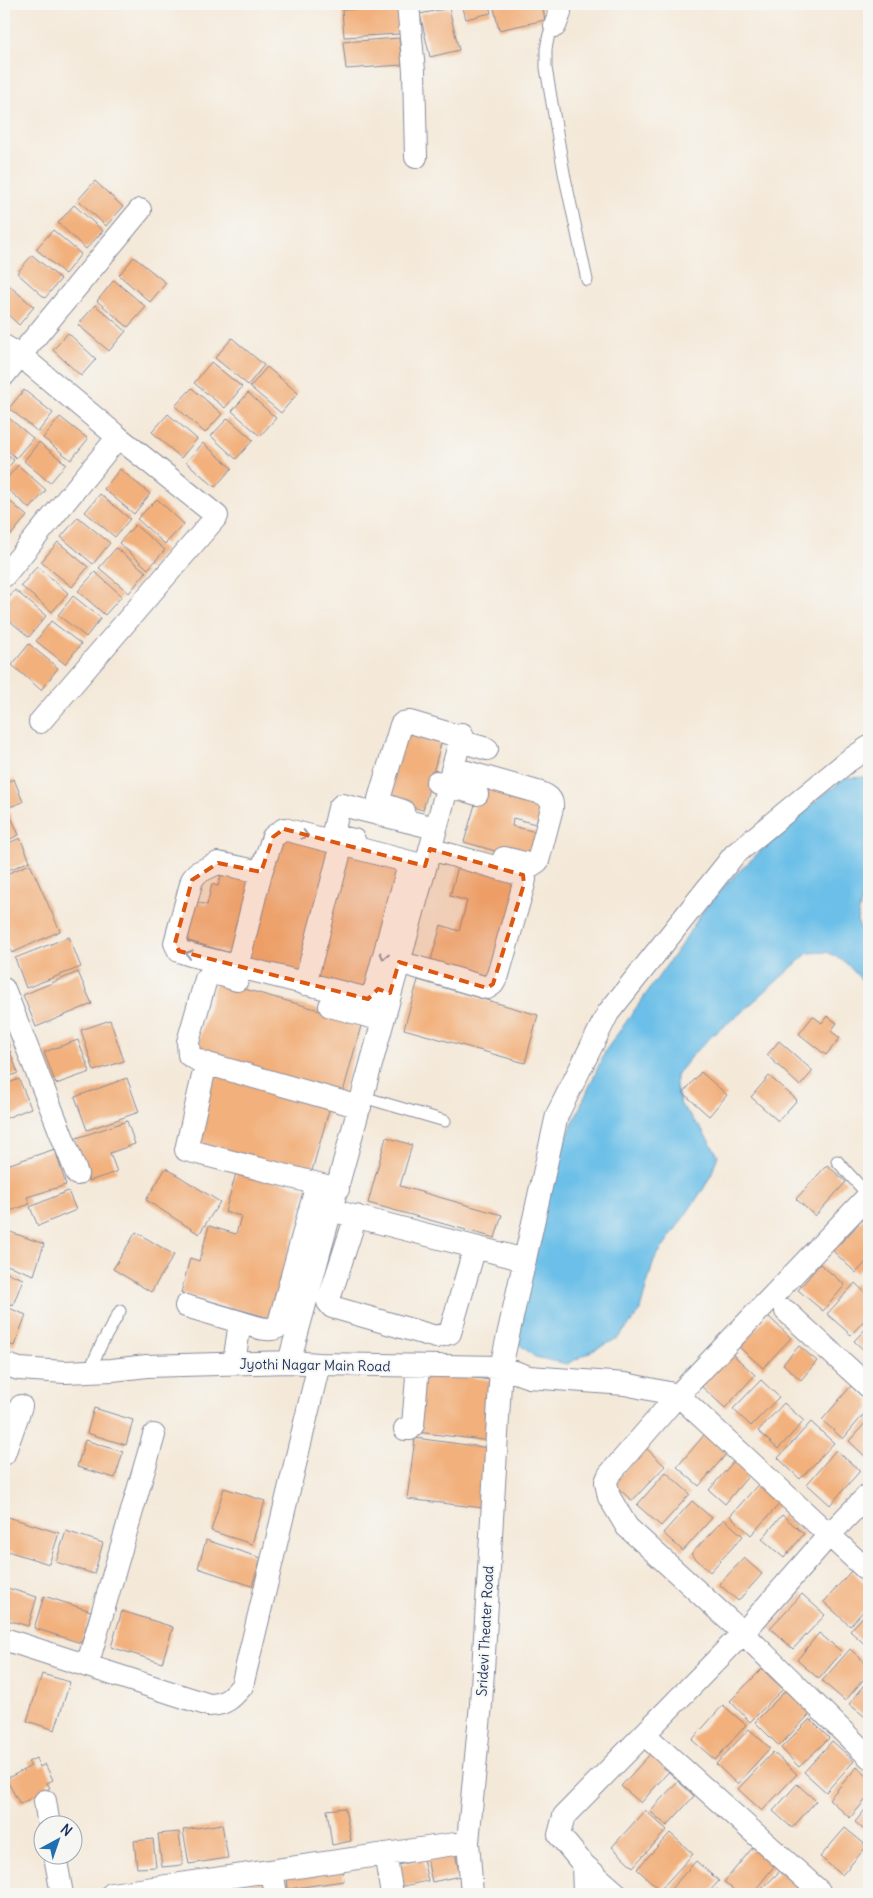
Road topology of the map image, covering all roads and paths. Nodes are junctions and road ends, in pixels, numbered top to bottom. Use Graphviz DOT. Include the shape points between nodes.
graph roads {
  1 [pos="408,4"];
  2 [pos="556,15"];
  3 [pos="416,157"];
  4 [pos="140,210"];
  5 [pos="587,280"];
  6 [pos="4,336"];
  7 [pos="12,351"];
  8 [pos="4,375"];
  9 [pos="118,437"];
  10 [pos="4,576"];
  11 [pos="40,722"];
  12 [pos="459,736"];
  13 [pos="869,747"];
  14 [pos="487,749"];
  15 [pos="445,777"];
  16 [pos="477,794"];
  17 [pos="426,842"];
  18 [pos="342,844"];
  19 [pos="261,872"];
  20 [pos="400,927"];
  21 [pos="399,962"];
  22 [pos="237,966"];
  23 [pos="305,984"];
  24 [pos="4,989"];
  25 [pos="383,991"];
  26 [pos="382,1020"];
  27 [pos="206,1063"];
  28 [pos="361,1102"];
  29 [pos="445,1120"];
  30 [pos="837,1161"];
  31 [pos="77,1174"];
  32 [pos="329,1194"];
  33 [pos="869,1196"];
  34 [pos="356,1216"];
  35 [pos="475,1247"];
  36 [pos="525,1260"];
  37 [pos="186,1306"];
  38 [pos="120,1311"];
  39 [pos="786,1311"];
  40 [pos="240,1322"];
  41 [pos="289,1362"];
  42 [pos="234,1363"];
  43 [pos="4,1364"];
  44 [pos="319,1364"];
  45 [pos="418,1366"];
  46 [pos="501,1367"];
  47 [pos="89,1371"];
  48 [pos="869,1388"];
  49 [pos="678,1395"];
  50 [pos="21,1406"];
  51 [pos="406,1429"];
  52 [pos="154,1435"];
  53 [pos="4,1454"];
  54 [pos="869,1494"];
  55 [pos="830,1534"];
  56 [pos="869,1572"];
  57 [pos="743,1633"];
  58 [pos="4,1639"];
  59 [pos="87,1666"];
  60 [pos="645,1735"];
  61 [pos="869,1757"];
  62 [pos="45,1802"];
  63 [pos="48,1816"];
  64 [pos="468,1842"];
  65 [pos="385,1854"];
  66 [pos="583,1864"];
  67 [pos="57,1866"];
  68 [pos="272,1872"];
  69 [pos="819,1892"];
  70 [pos="62,1894"];
  71 [pos="112,1894"];
  72 [pos="276,1894"];
  73 [pos="392,1894"];
  74 [pos="472,1894"];
  75 [pos="584,1894"];
  76 [pos="617,1894"];
  1 -- 3 [label="street"];
  2 -- 5 [label="lane" via="546,49 546,68"];
  4 -- 7 [label="street"];
  6 -- 7 [label="street"];
  7 -- 8 [label="street"];
  7 -- 9 [label="street"];
  9 -- 10 [label="street"];
  9 -- 11 [label="street" via="217,516"];
  12 -- 14 [label="street"];
  12 -- 15 [label="street"];
  12 -- 17 [label="street" via="410,722 399,728 380,802"];
  13 -- 36 [label="street, Sridevi Theater Road" via="734,855 608,1013 557,1115"];
  15 -- 16 [label="street"];
  15 -- 17 [label="street"];
  15 -- 17 [label="street" via="541,793 550,798 552,808 540,856 532,866"];
  17 -- 18 [label="street"];
  17 -- 20 [label="street"];
  17 -- 21 [label="street" via="522,875 524,884 498,976 488,988"];
  19 -- 18 [label="street, one-way" via="273,837 284,829"];
  18 -- 23 [label="street"];
  19 -- 22 [label="street"];
  22 -- 19 [label="street, one-way" via="179,950 176,943 180,925 192,880 197,873 218,863"];
  20 -- 21 [label="street"];
  20 -- 25 [label="street, one-way"];
  21 -- 25 [label="street"];
  22 -- 23 [label="street"];
  23 -- 25 [label="street" via="368,999"];
  24 -- 31 [label="street"];
  25 -- 26 [label="street"];
  26 -- 27 [label="street" via="209,975 188,1042 189,1055"];
  26 -- 28 [label="street"];
  27 -- 28 [label="street"];
  27 -- 32 [label="street" via="186,1150"];
  28 -- 29 [label="lane"];
  28 -- 32 [label="street"];
  30 -- 33 [label="lane"];
  32 -- 34 [label="street"];
  32 -- 40 [label="street" via="278,1327 272,1330"];
  32 -- 41 [label="street"];
  33 -- 49 [label="street"];
  34 -- 35 [label="street"];
  34 -- 35 [label="street" via="328,1302 332,1308 436,1337 450,1333"];
  35 -- 36 [label="street"];
  36 -- 46 [label="street, Sridevi Theater Road"];
  37 -- 40 [label="street"];
  38 -- 47 [label="lane"];
  39 -- 48 [label="street"];
  40 -- 42 [label="street"];
  41 -- 42 [label="street, Jyothi Nagar Main Road"];
  41 -- 44 [label="street, Jyothi Nagar Main Road"];
  42 -- 47 [label="street, Jyothi Nagar Main Road"];
  43 -- 47 [label="street, Jyothi Nagar Main Road" via="19,1370"];
  44 -- 45 [label="street, Jyothi Nagar Main Road"];
  44 -- 59 [label="street" via="242,1686 230,1700 209,1705"];
  45 -- 46 [label="street, Jyothi Nagar Main Road"];
  45 -- 51 [label="street" via="413,1426"];
  46 -- 49 [label="street, Jyothi Nagar Main Road" via="529,1377 625,1384"];
  46 -- 64 [label="street, Sridevi Theater Road" via="481,1704"];
  49 -- 55 [label="street"];
  49 -- 57 [label="street" via="609,1475 606,1482 609,1497 627,1527"];
  50 -- 53 [label="street"];
  52 -- 59 [label="street"];
  54 -- 55 [label="street"];
  55 -- 56 [label="street"];
  55 -- 57 [label="street"];
  57 -- 60 [label="street"];
  57 -- 61 [label="street"];
  58 -- 59 [label="street"];
  60 -- 66 [label="street" via="564,1816 559,1835"];
  60 -- 69 [label="street"];
  62 -- 63 [label="street"];
  64 -- 65 [label="street"];
  64 -- 74 [label="street, Sridevi Theater Road"];
  65 -- 68 [label="street"];
  65 -- 73 [label="street"];
  66 -- 75 [label="street"];
  66 -- 76 [label="street"];
  67 -- 70 [label="street"];
  68 -- 71 [label="street"];
  68 -- 72 [label="street"];
}
